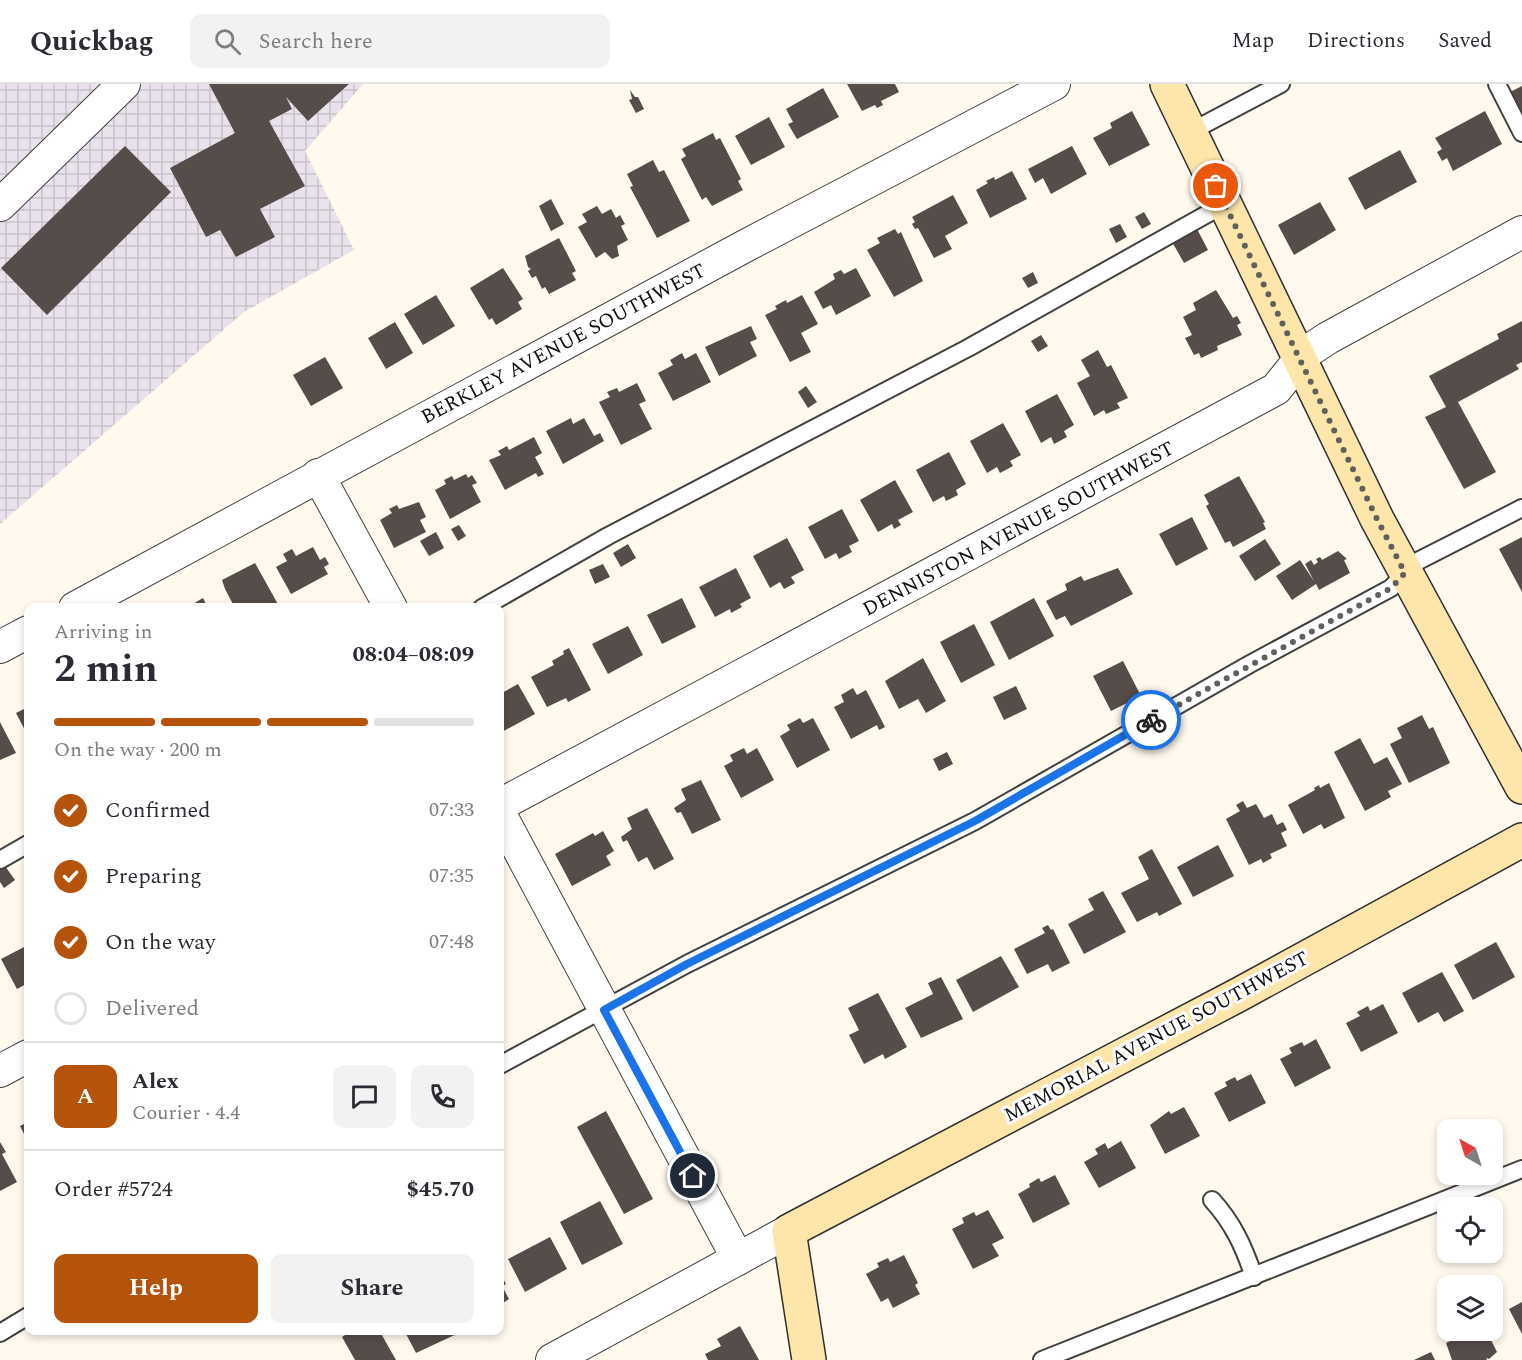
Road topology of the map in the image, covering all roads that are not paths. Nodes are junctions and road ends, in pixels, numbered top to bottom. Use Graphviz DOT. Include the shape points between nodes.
graph roads {
  1 [pos="124,84"];
  2 [pos="1054,84"];
  3 [pos="1167,84"];
  4 [pos="1281,84"];
  5 [pos="1497,84"];
  6 [pos="1190,132"];
  7 [pos="1522,132"];
  8 [pos="1225,204"];
  9 [pos="0,205"];
  10 [pos="1522,232"];
  11 [pos="1300,359"];
  12 [pos="318,475"];
  13 [pos="1522,507"];
  14 [pos="1405,573"];
  15 [pos="84,603"];
  16 [pos="388,603"];
  17 [pos="491,603"];
  18 [pos="24,634"];
  19 [pos="0,647"];
  20 [pos="1522,788"];
  21 [pos="504,803"];
  22 [pos="504,822"];
  23 [pos="1522,840"];
  24 [pos="24,846"];
  25 [pos="0,860"];
  26 [pos="604,1010"];
  27 [pos="24,1058"];
  28 [pos="504,1063"];
  29 [pos="0,1071"];
  30 [pos="1522,1169"];
  31 [pos="1212,1200"];
  32 [pos="789,1231"];
  33 [pos="738,1259"];
  34 [pos="1254,1277"];
  35 [pos="24,1318"];
  36 [pos="0,1333"];
  37 [pos="552,1360"];
  38 [pos="809,1360"];
  39 [pos="1042,1360"];
  1 -- 9 [label="street"];
  2 -- 12 [label="street, BERKLEY AVENUE SOUTHWEST"];
  3 -- 6 [label="street"];
  4 -- 6 [label="lane"];
  5 -- 7 [label="lane"];
  6 -- 8 [label="street"];
  8 -- 11 [label="street"];
  8 -- 17 [label="lane" via="968,348 608,537"];
  10 -- 11 [label="street, DENNISTON AVENUE SOUTHWEST" via="1338,332"];
  11 -- 14 [label="street"];
  11 -- 21 [label="street, DENNISTON AVENUE SOUTHWEST" via="1276,388"];
  12 -- 15 [label="street, BERKLEY AVENUE SOUTHWEST"];
  12 -- 16 [label="street"];
  13 -- 14 [label="lane" via="1418,561"];
  14 -- 20 [label="street"];
  14 -- 26 [label="lane" via="1391,588 975,821 687,964"];
  18 -- 19 [label="street"];
  22 -- 26 [label="street"];
  23 -- 32 [label="street, MEMORIAL AVENUE SOUTHWEST" via="1240,994"];
  24 -- 25 [label="lane"];
  26 -- 28 [label="lane"];
  26 -- 33 [label="street"];
  27 -- 29 [label="street"];
  30 -- 34 [label="lane"];
  31 -- 34 [label="lane" via="1228,1217 1244,1246"];
  32 -- 33 [label="street"];
  32 -- 38 [label="street"];
  33 -- 37 [label="street"];
  34 -- 39 [label="lane"];
  35 -- 36 [label="lane"];
}
